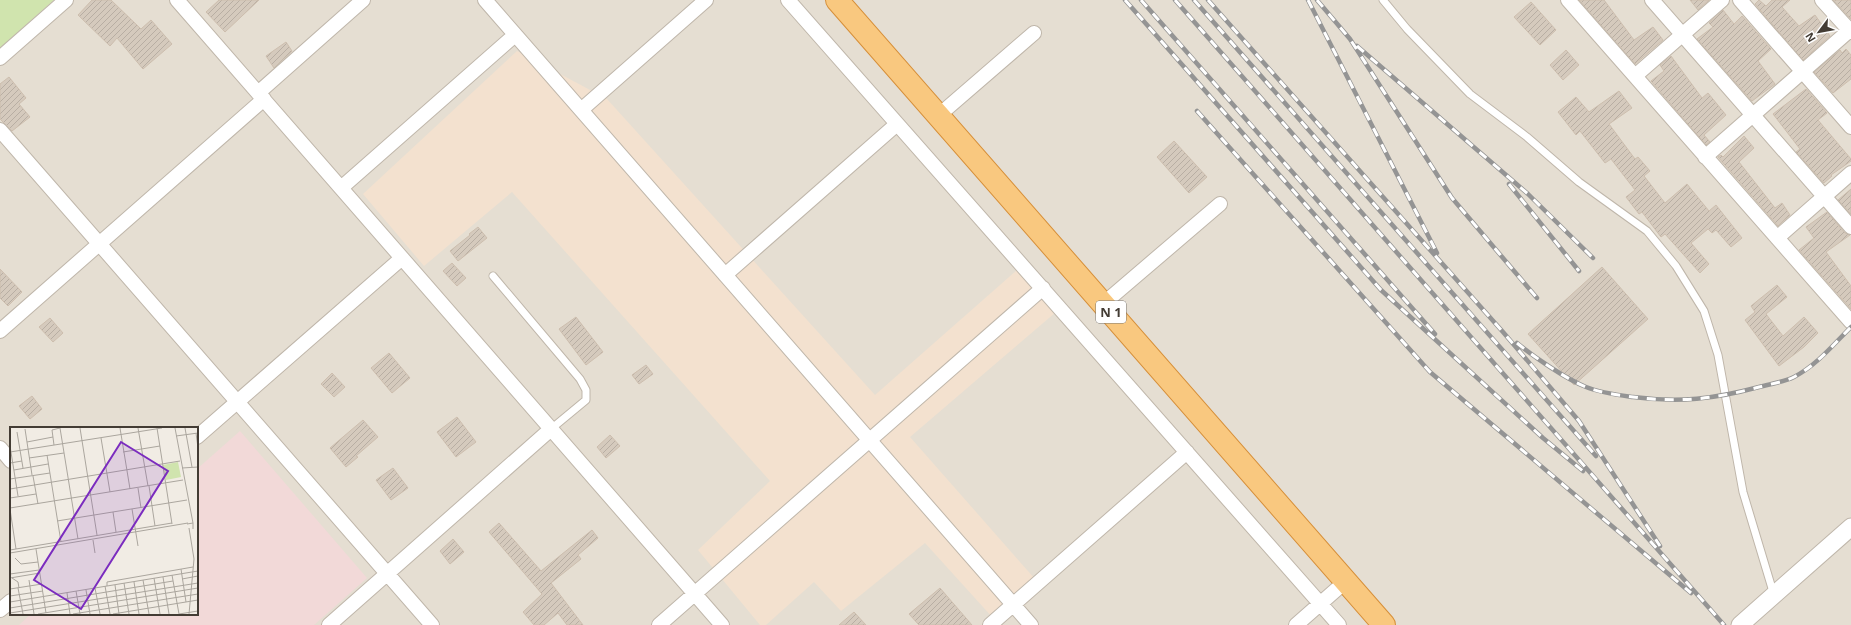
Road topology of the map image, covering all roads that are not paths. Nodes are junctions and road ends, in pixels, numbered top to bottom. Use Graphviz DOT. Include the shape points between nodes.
graph roads {
  1 [pos="66,0"];
  2 [pos="177,0"];
  3 [pos="363,0"];
  4 [pos="485,0"];
  5 [pos="706,0"];
  6 [pos="788,0"];
  7 [pos="838,0"];
  8 [pos="1383,0"];
  9 [pos="1568,0"];
  10 [pos="1652,0"];
  11 [pos="1722,0"];
  12 [pos="1740,0"];
  13 [pos="1822,0"];
  14 [pos="1850,30"];
  15 [pos="1034,33"];
  16 [pos="515,35"];
  17 [pos="1682,35"];
  18 [pos="0,58"];
  19 [pos="1802,71"];
  20 [pos="1635,76"];
  21 [pos="261,96"];
  22 [pos="581,110"];
  23 [pos="1753,115"];
  24 [pos="938,116"];
  25 [pos="897,124"];
  26 [pos="1851,127"];
  27 [pos="0,130"];
  28 [pos="1705,157"];
  29 [pos="1851,173"];
  30 [pos="341,188"];
  31 [pos="1824,197"];
  32 [pos="1220,204"];
  33 [pos="1851,227"];
  34 [pos="1777,238"];
  35 [pos="99,244"];
  36 [pos="402,258"];
  37 [pos="725,275"];
  38 [pos="493,276"];
  39 [pos="1043,288"];
  40 [pos="1103,304"];
  41 [pos="1851,322"];
  42 [pos="0,331"];
  43 [pos="237,402"];
  44 [pos="552,429"];
  45 [pos="198,436"];
  46 [pos="870,440"];
  47 [pos="0,448"];
  48 [pos="1187,452"];
  49 [pos="10,459"];
  50 [pos="1849,534"];
  51 [pos="387,574"];
  52 [pos="1346,581"];
  53 [pos="695,594"];
  54 [pos="1774,595"];
  55 [pos="10,601"];
  56 [pos="1013,604"];
  57 [pos="1320,604"];
  58 [pos="0,610"];
  59 [pos="1746,623"];
  60 [pos="329,625"];
  61 [pos="432,625"];
  62 [pos="659,625"];
  63 [pos="722,625"];
  64 [pos="990,625"];
  65 [pos="1031,625"];
  66 [pos="1296,625"];
  67 [pos="1339,625"];
  68 [pos="1384,625"];
  1 -- 18 [label="street"];
  2 -- 21 [label="street"];
  3 -- 21 [label="street"];
  4 -- 16 [label="street"];
  5 -- 22 [label="street"];
  6 -- 25 [label="street"];
  7 -- 24 [label="highway, N 1"];
  8 -- 54 [label="lane" via="1407,29 1470,94 1527,137 1579,182 1647,231 1676,266 1704,311 1718,355 1743,492"];
  9 -- 20 [label="street"];
  10 -- 17 [label="street"];
  11 -- 17 [label="street"];
  12 -- 19 [label="street"];
  13 -- 14 [label="street"];
  14 -- 19 [label="street"];
  15 -- 24 [label="street"];
  16 -- 22 [label="street"];
  16 -- 30 [label="street"];
  17 -- 20 [label="street"];
  17 -- 23 [label="street"];
  19 -- 23 [label="street"];
  19 -- 26 [label="street"];
  20 -- 28 [label="street"];
  21 -- 30 [label="street"];
  21 -- 35 [label="street"];
  22 -- 37 [label="street"];
  23 -- 28 [label="street"];
  23 -- 31 [label="street"];
  24 -- 40 [label="highway, N 1"];
  25 -- 37 [label="street"];
  25 -- 39 [label="street"];
  27 -- 35 [label="street"];
  28 -- 34 [label="street"];
  29 -- 31 [label="street"];
  30 -- 36 [label="street"];
  31 -- 33 [label="street"];
  31 -- 34 [label="street"];
  32 -- 40 [label="street"];
  34 -- 41 [label="street"];
  35 -- 42 [label="street"];
  35 -- 43 [label="street"];
  36 -- 43 [label="street"];
  36 -- 44 [label="street"];
  37 -- 46 [label="street"];
  38 -- 44 [label="lane" via="580,379 586,390 586,400"];
  39 -- 46 [label="street"];
  39 -- 48 [label="street"];
  40 -- 52 [label="highway, N 1"];
  43 -- 45 [label="street"];
  43 -- 51 [label="street"];
  44 -- 51 [label="street"];
  44 -- 53 [label="street"];
  46 -- 53 [label="street"];
  46 -- 56 [label="street"];
  47 -- 49 [label="street"];
  48 -- 56 [label="street"];
  48 -- 57 [label="street"];
  50 -- 54 [label="street"];
  51 -- 60 [label="street"];
  51 -- 61 [label="street"];
  52 -- 57 [label="street"];
  52 -- 68 [label="highway, N 1"];
  53 -- 62 [label="street"];
  53 -- 63 [label="street"];
  54 -- 59 [label="street"];
  55 -- 58 [label="street"];
  56 -- 64 [label="street"];
  56 -- 65 [label="street"];
  57 -- 66 [label="street"];
  57 -- 67 [label="street"];
}
